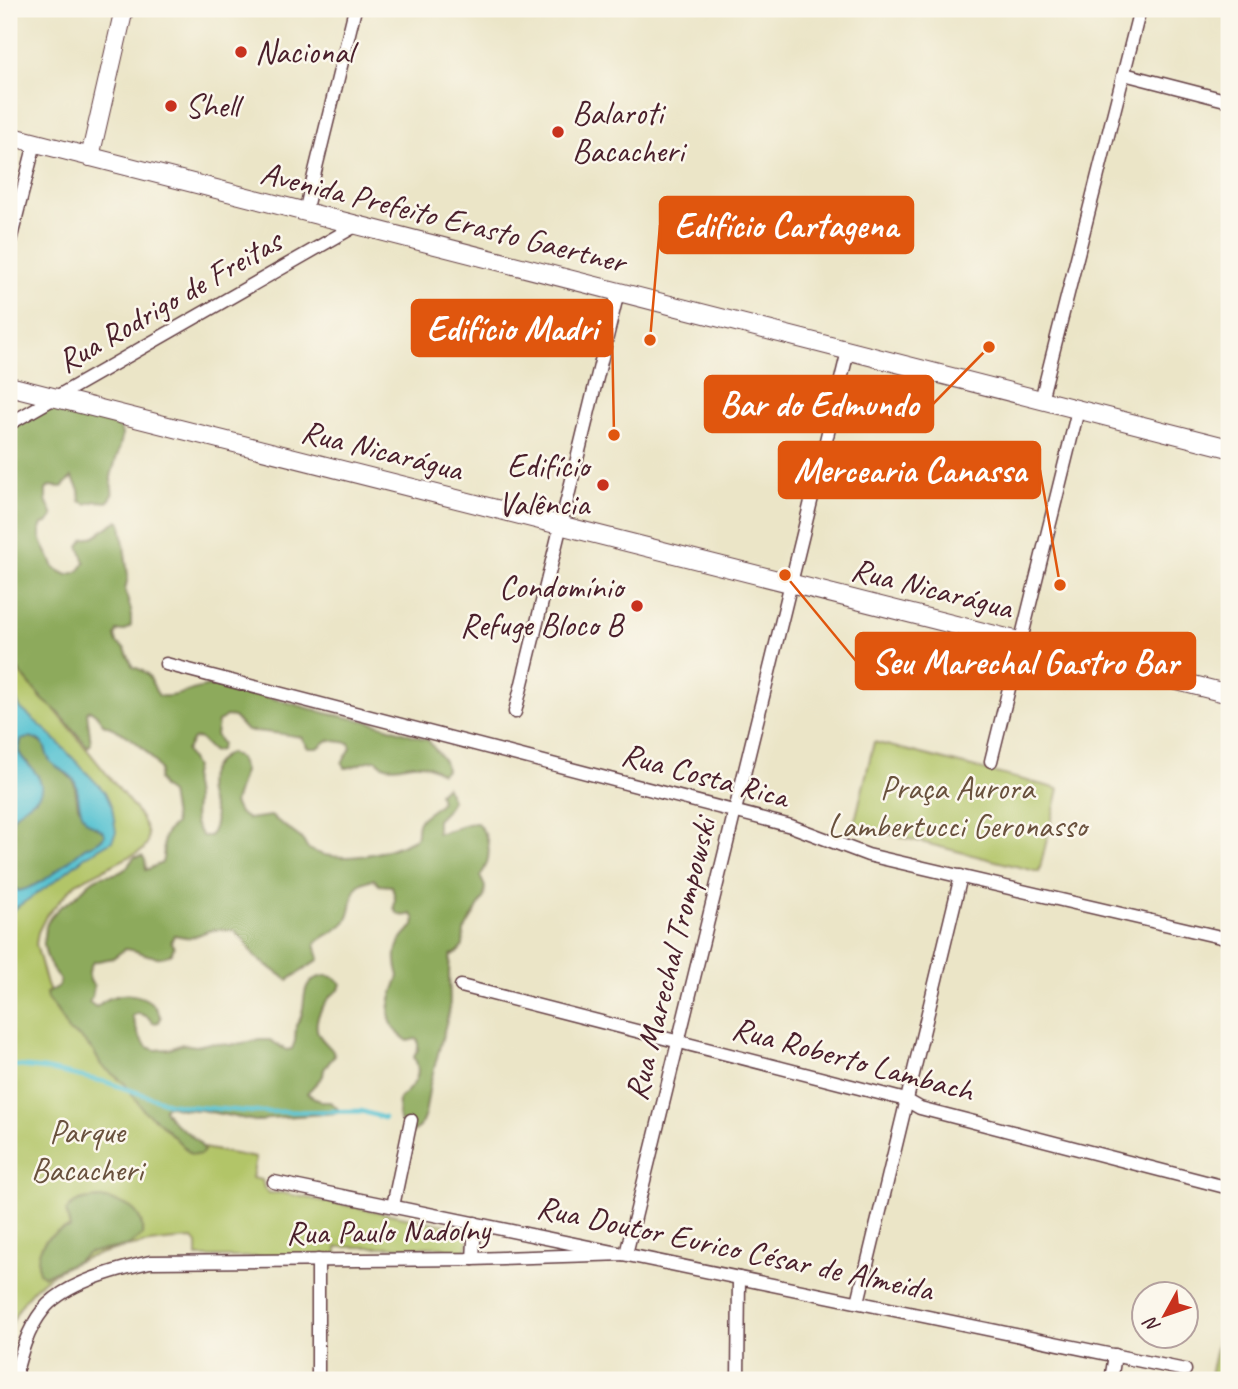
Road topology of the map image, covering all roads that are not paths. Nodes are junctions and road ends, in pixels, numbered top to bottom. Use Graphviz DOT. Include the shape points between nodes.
graph roads {
  1 [pos="124,9"];
  2 [pos="355,9"];
  3 [pos="1140,9"];
  4 [pos="1124,74"];
  5 [pos="1229,102"];
  6 [pos="9,136"];
  7 [pos="35,143"];
  8 [pos="89,157"];
  9 [pos="305,212"];
  10 [pos="356,225"];
  11 [pos="9,244"];
  12 [pos="618,292"];
  13 [pos="848,351"];
  14 [pos="9,386"];
  15 [pos="55,398"];
  16 [pos="1041,400"];
  17 [pos="1079,410"];
  18 [pos="9,424"];
  19 [pos="1229,448"];
  20 [pos="560,526"];
  21 [pos="790,583"];
  22 [pos="1021,642"];
  23 [pos="166,664"];
  24 [pos="1229,694"];
  25 [pos="514,712"];
  26 [pos="991,761"];
  27 [pos="735,812"];
  28 [pos="961,876"];
  29 [pos="1229,939"];
  30 [pos="461,986"];
  31 [pos="678,1042"];
  32 [pos="906,1100"];
  33 [pos="411,1120"];
  34 [pos="274,1182"];
  35 [pos="1229,1188"];
  36 [pos="393,1206"];
  37 [pos="475,1223"];
  38 [pos="626,1254"];
  39 [pos="473,1259"];
  40 [pos="318,1260"];
  41 [pos="739,1278"];
  42 [pos="858,1302"];
  43 [pos="1115,1355"];
  44 [pos="1185,1370"];
  45 [pos="14,1380"];
  46 [pos="318,1380"];
  47 [pos="738,1380"];
  48 [pos="1111,1380"];
  1 -- 8 [label="main road"];
  2 -- 9 [label="street"];
  3 -- 4 [label="street"];
  4 -- 5 [label="street"];
  4 -- 16 [label="street"];
  6 -- 7 [label="main road, Avenida Prefeito Erasto Gaertner"];
  7 -- 8 [label="main road, Avenida Prefeito Erasto Gaertner"];
  7 -- 11 [label="street"];
  8 -- 9 [label="main road, Avenida Prefeito Erasto Gaertner"];
  9 -- 10 [label="main road, Avenida Prefeito Erasto Gaertner"];
  10 -- 12 [label="main road, Avenida Prefeito Erasto Gaertner"];
  10 -- 15 [label="street, Rua Rodrigo de Freitas"];
  12 -- 13 [label="main road, Avenida Prefeito Erasto Gaertner"];
  12 -- 20 [label="street"];
  13 -- 16 [label="main road, Avenida Prefeito Erasto Gaertner"];
  13 -- 21 [label="street, Rua Marechal Trompowski"];
  14 -- 15 [label="main road, Rua Nicarágua"];
  15 -- 18 [label="street, Rua Rodrigo de Freitas"];
  15 -- 20 [label="main road, Rua Nicarágua"];
  16 -- 17 [label="main road, Avenida Prefeito Erasto Gaertner"];
  17 -- 19 [label="main road, Avenida Prefeito Erasto Gaertner"];
  17 -- 22 [label="street"];
  20 -- 21 [label="main road, Rua Nicarágua"];
  20 -- 25 [label="street"];
  21 -- 22 [label="main road, Rua Nicarágua"];
  21 -- 27 [label="street, Rua Marechal Trompowski"];
  22 -- 24 [label="main road, Rua Nicarágua"];
  22 -- 26 [label="street"];
  23 -- 27 [label="street, Rua Costa Rica"];
  27 -- 28 [label="street, Rua Costa Rica" via="791,826 868,855"];
  27 -- 31 [label="street, Rua Marechal Trompowski"];
  28 -- 29 [label="street, Rua Costa Rica"];
  28 -- 32 [label="street"];
  30 -- 31 [label="street, Rua Roberto Lambach"];
  31 -- 32 [label="street, Rua Roberto Lambach"];
  31 -- 38 [label="street, Rua Marechal Trompowski"];
  32 -- 35 [label="street, Rua Roberto Lambach" via="920,1108"];
  32 -- 42 [label="street"];
  33 -- 36 [label="street"];
  34 -- 36 [label="street, Rua Doutor Eurico César de Almeida"];
  36 -- 37 [label="street, Rua Doutor Eurico César de Almeida"];
  37 -- 38 [label="street, Rua Doutor Eurico César de Almeida"];
  37 -- 39 [label="street"];
  38 -- 39 [label="street, Rua Paulo Nadolny"];
  38 -- 41 [label="street, Rua Doutor Eurico César de Almeida"];
  39 -- 40 [label="street, Rua Paulo Nadolny"];
  40 -- 45 [label="street, Rua Paulo Nadolny" via="150,1262 112,1272 58,1296 44,1308"];
  40 -- 46 [label="street"];
  41 -- 42 [label="street, Rua Doutor Eurico César de Almeida"];
  41 -- 47 [label="street"];
  42 -- 43 [label="street, Rua Doutor Eurico César de Almeida"];
  43 -- 44 [label="street, Rua Doutor Eurico César de Almeida"];
  43 -- 48 [label="street"];
}
